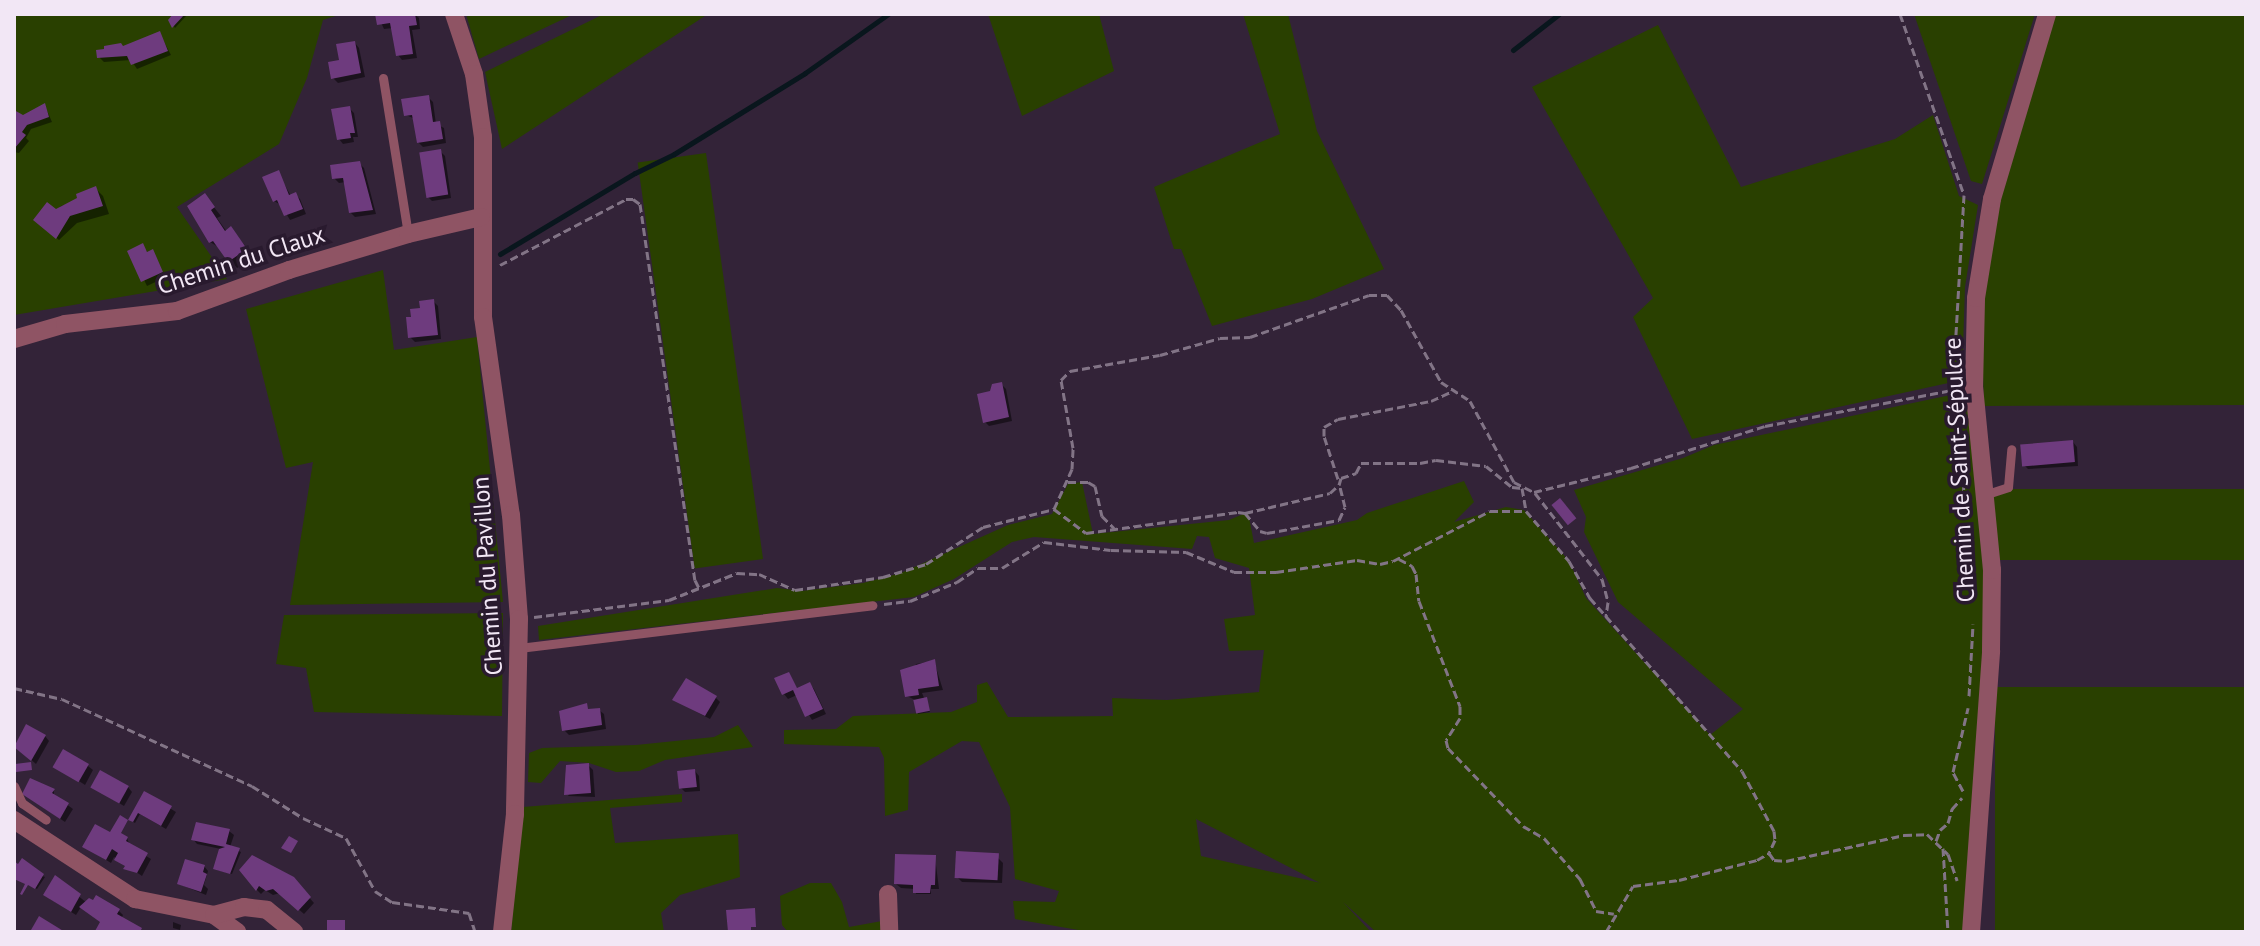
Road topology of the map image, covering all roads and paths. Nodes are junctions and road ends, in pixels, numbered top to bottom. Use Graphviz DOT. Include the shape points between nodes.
graph roads {
  1 [pos="454,14"];
  2 [pos="1900,14"];
  3 [pos="2047,14"];
  4 [pos="383,78"];
  5 [pos="481,217"];
  6 [pos="408,234"];
  7 [pos="482,272"];
  8 [pos="1956,336"];
  9 [pos="14,339"];
  10 [pos="1955,376"];
  11 [pos="1964,389"];
  12 [pos="1453,390"];
  13 [pos="2011,449"];
  14 [pos="1963,459"];
  15 [pos="1068,482"];
  16 [pos="1339,485"];
  17 [pos="1522,488"];
  18 [pos="1534,492"];
  19 [pos="1984,495"];
  20 [pos="1054,509"];
  21 [pos="1526,511"];
  22 [pos="1245,513"];
  23 [pos="1970,525"];
  24 [pos="1116,529"];
  25 [pos="1398,558"];
  26 [pos="699,588"];
  27 [pos="872,605"];
  28 [pos="1606,617"];
  29 [pos="1973,617"];
  30 [pos="519,619"];
  31 [pos="519,648"];
  32 [pos="14,688"];
  33 [pos="14,786"];
  34 [pos="14,820"];
  35 [pos="46,820"];
  36 [pos="1936,841"];
  37 [pos="1943,848"];
  38 [pos="1769,853"];
  39 [pos="888,894"];
  40 [pos="1974,902"];
  41 [pos="1614,914"];
  42 [pos="214,915"];
  43 [pos="237,932"];
  44 [pos="294,932"];
  45 [pos="475,932"];
  46 [pos="502,932"];
  47 [pos="889,932"];
  48 [pos="1606,932"];
  49 [pos="1948,932"];
  50 [pos="1971,932"];
  1 -- 5 [label="street, Chemin du Pavillon" via="474,74 483,137"];
  2 -- 8 [label="path" via="1964,195"];
  3 -- 11 [label="street, Chemin de Saint-Sépulcre" via="1992,199"];
  4 -- 6 [label="lane"];
  5 -- 6 [label="street, Chemin du Claux"];
  5 -- 7 [label="street, Chemin du Pavillon"];
  6 -- 9 [label="street, Chemin du Claux" via="177,311 65,324"];
  7 -- 26 [label="path" via="626,199 640,204"];
  7 -- 30 [label="street, Chemin du Pavillon"];
  10 -- 11 [label="path"];
  11 -- 18 [label="path" via="1765,426"];
  11 -- 19 [label="street, Chemin de Saint-Sépulcre"];
  12 -- 15 [label="path" via="1441,382 1401,310 1387,295 1369,295 1250,337 1220,338 1070,371 1061,380 1073,448"];
  12 -- 16 [label="path" via="1431,401 1338,419 1324,427"];
  12 -- 17 [label="path" via="1470,401"];
  13 -- 19 [label="lane" via="2008,487"];
  14 -- 23 [label="path"];
  15 -- 20 [label="path"];
  15 -- 24 [label="path" via="1095,486 1102,516"];
  16 -- 17 [label="path" via="1339,479 1352,476 1361,463 1436,460 1486,466 1512,487"];
  16 -- 22 [label="path" via="1330,493"];
  16 -- 22 [label="path" via="1345,507 1339,520 1267,533"];
  17 -- 18 [label="path"];
  17 -- 21 [label="path"];
  18 -- 28 [label="path" via="1602,579"];
  19 -- 40 [label="street, Chemin de Saint-Sépulcre" via="1992,570 1991,651"];
  20 -- 24 [label="path" via="1086,533"];
  20 -- 26 [label="path" via="983,527 926,564 883,577 795,590 759,574 737,573"];
  21 -- 25 [label="path" via="1490,511"];
  21 -- 28 [label="path" via="1569,561"];
  22 -- 24 [label="path"];
  25 -- 27 [label="path" via="1380,564 1357,560 1276,572 1234,572 1186,552 1044,542 1002,568 978,568 910,601"];
  25 -- 41 [label="path" via="1416,574 1419,601 1460,706 1460,718 1446,740 1448,748 1523,826 1544,838 1580,879 1596,911"];
  26 -- 30 [label="path" via="669,600"];
  27 -- 31 [label="lane"];
  28 -- 38 [label="path" via="1742,771 1774,831"];
  29 -- 36 [label="path" via="1969,704 1953,772 1964,793"];
  30 -- 31 [label="street, Chemin du Pavillon"];
  31 -- 46 [label="street, Chemin du Pavillon" via="515,814"];
  32 -- 45 [label="path" via="62,699 252,786 346,838 375,891 392,902 469,913"];
  33 -- 35 [label="lane" via="22,803"];
  34 -- 42 [label="street" via="135,899"];
  36 -- 37 [label="path"];
  36 -- 38 [label="path" via="1927,834 1904,835 1786,861 1774,860"];
  37 -- 40 [label="path" via="1964,895"];
  37 -- 49 [label="path"];
  38 -- 41 [label="path" via="1679,880 1633,886"];
  39 -- 47 [label="street"];
  40 -- 50 [label="street, Chemin de Saint-Sépulcre"];
  41 -- 48 [label="path"];
  42 -- 43 [label="street"];
  42 -- 44 [label="street" via="244,907 267,910"];
}
